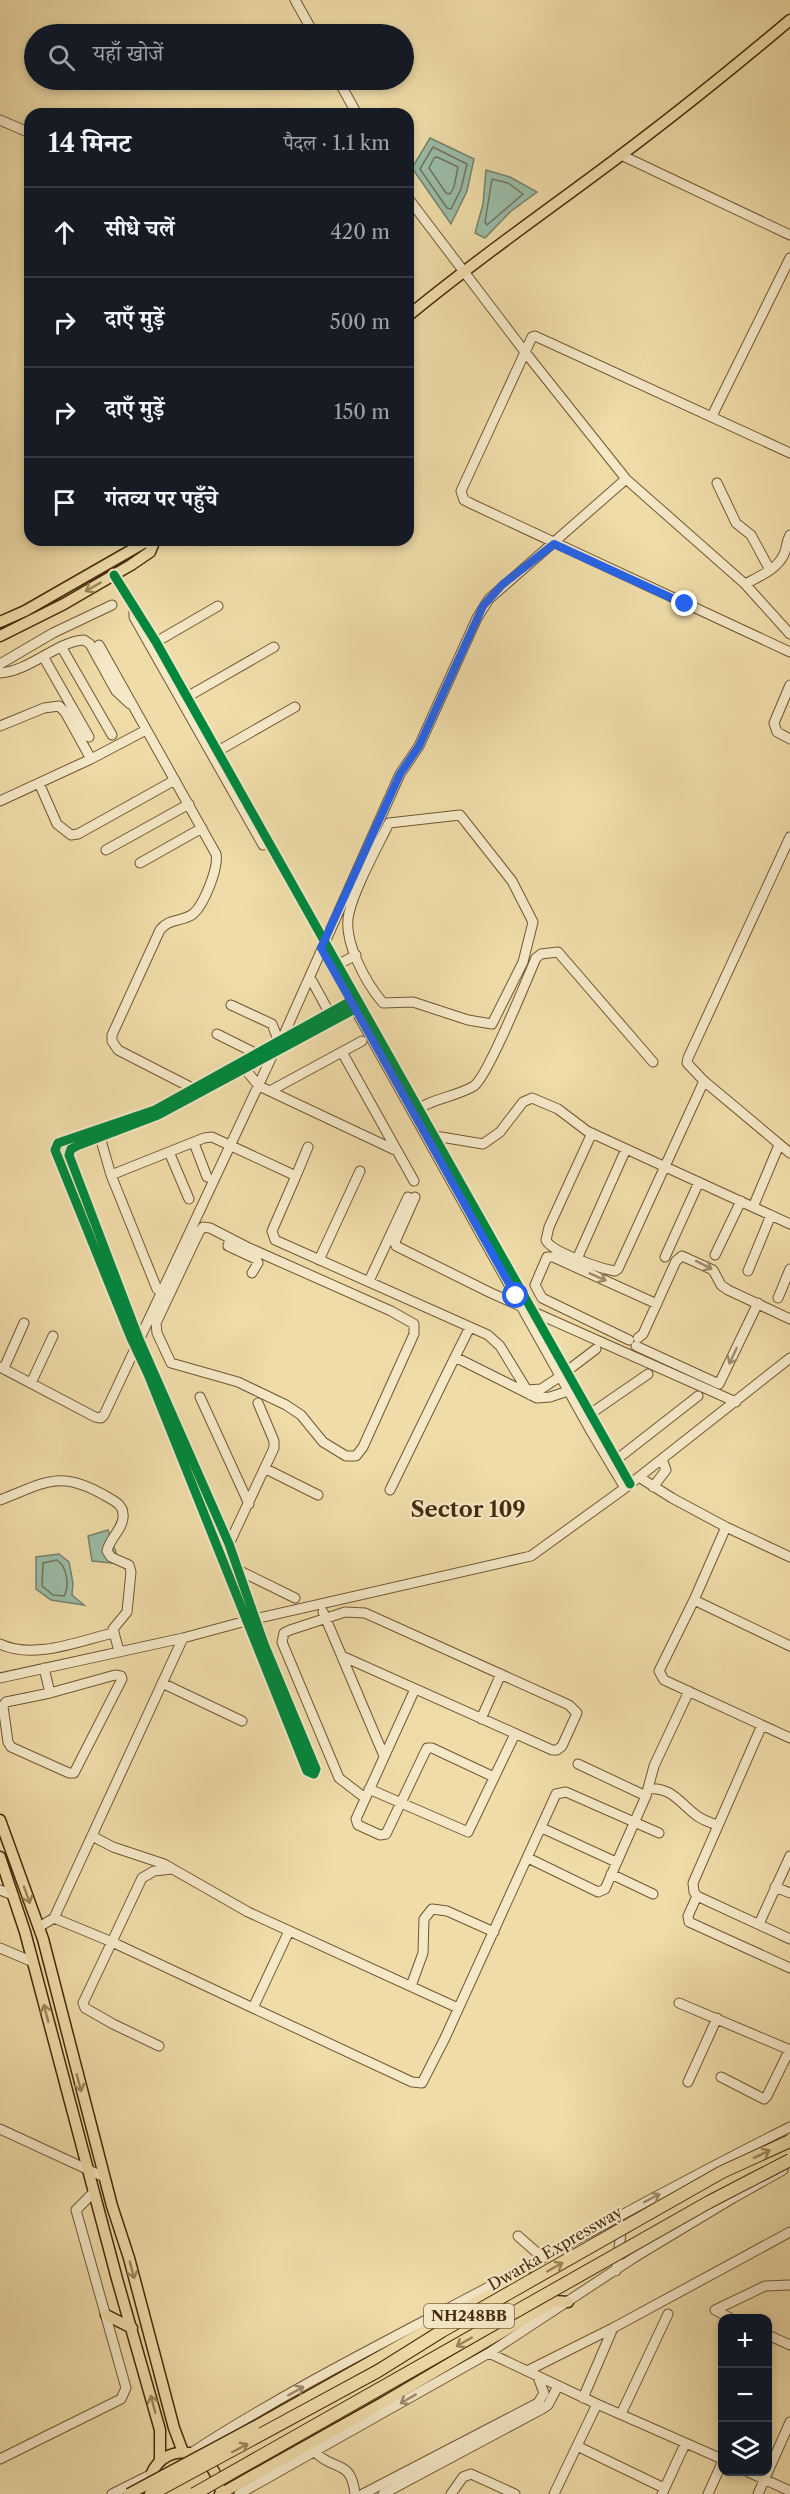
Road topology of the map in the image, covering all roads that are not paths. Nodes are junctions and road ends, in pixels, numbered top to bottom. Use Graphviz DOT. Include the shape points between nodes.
graph roads {
  1 [pos="295,0"];
  2 [pos="790,20"];
  3 [pos="308,24"];
  4 [pos="344,90"];
  5 [pos="354,108"];
  6 [pos="0,120"];
  7 [pos="24,130"];
  8 [pos="621,155"];
  9 [pos="414,206"];
  10 [pos="790,235"];
  11 [pos="790,258"];
  12 [pos="462,270"];
  13 [pos="414,311"];
  14 [pos="525,352"];
  15 [pos="712,416"];
  16 [pos="790,453"];
  17 [pos="627,479"];
  18 [pos="717,483"];
  19 [pos="790,535"];
  20 [pos="554,544"];
  21 [pos="139,546"];
  22 [pos="152,546"];
  23 [pos="770,570"];
  24 [pos="114,575"];
  25 [pos="745,584"];
  26 [pos="112,605"];
  27 [pos="218,606"];
  28 [pos="134,609"];
  29 [pos="0,622"];
  30 [pos="790,634"];
  31 [pos="0,636"];
  32 [pos="156,642"];
  33 [pos="99,645"];
  34 [pos="274,647"];
  35 [pos="62,648"];
  36 [pos="790,652"];
  37 [pos="44,658"];
  38 [pos="0,663"];
  39 [pos="0,673"];
  40 [pos="790,685"];
  41 [pos="187,697"];
  42 [pos="134,707"];
  43 [pos="295,707"];
  44 [pos="0,726"];
  45 [pos="146,730"];
  46 [pos="112,735"];
  47 [pos="89,737"];
  48 [pos="790,739"];
  49 [pos="218,751"];
  50 [pos="92,759"];
  51 [pos="175,780"];
  52 [pos="39,783"];
  53 [pos="0,801"];
  54 [pos="189,804"];
  55 [pos="202,828"];
  56 [pos="790,837"];
  57 [pos="106,850"];
  58 [pos="140,863"];
  59 [pos="323,945"];
  60 [pos="358,959"];
  61 [pos="339,968"];
  62 [pos="312,981"];
  63 [pos="231,1005"];
  64 [pos="353,1005"];
  65 [pos="294,1012"];
  66 [pos="330,1014"];
  67 [pos="302,1030"];
  68 [pos="217,1034"];
  69 [pos="362,1041"];
  70 [pos="280,1042"];
  71 [pos="274,1052"];
  72 [pos="342,1052"];
  73 [pos="257,1054"];
  74 [pos="653,1062"];
  75 [pos="244,1068"];
  76 [pos="704,1082"];
  77 [pos="259,1086"];
  78 [pos="194,1089"];
  79 [pos="270,1091"];
  80 [pos="416,1110"];
  81 [pos="592,1133"];
  82 [pos="435,1136"];
  83 [pos="100,1137"];
  84 [pos="194,1143"];
  85 [pos="231,1145"];
  86 [pos="779,1145"];
  87 [pos="308,1147"];
  88 [pos="626,1149"];
  89 [pos="397,1151"];
  90 [pos="170,1152"];
  91 [pos="790,1153"];
  92 [pos="665,1167"];
  93 [pos="360,1171"];
  94 [pos="111,1175"];
  95 [pos="296,1176"];
  96 [pos="207,1177"];
  97 [pos="414,1181"];
  98 [pos="699,1182"];
  99 [pos="189,1199"];
  100 [pos="741,1201"];
  101 [pos="753,1207"];
  102 [pos="771,1215"];
  103 [pos="790,1224"];
  104 [pos="230,1238"];
  105 [pos="715,1255"];
  106 [pos="665,1257"];
  107 [pos="578,1259"];
  108 [pos="319,1260"];
  109 [pos="790,1269"];
  110 [pos="747,1271"];
  111 [pos="252,1273"];
  112 [pos="369,1281"];
  113 [pos="535,1288"];
  114 [pos="157,1289"];
  115 [pos="524,1294"];
  116 [pos="542,1298"];
  117 [pos="778,1298"];
  118 [pos="758,1303"];
  119 [pos="657,1304"];
  120 [pos="528,1308"];
  121 [pos="790,1319"];
  122 [pos="24,1323"];
  123 [pos="470,1327"];
  124 [pos="53,1335"];
  125 [pos="635,1341"];
  126 [pos="137,1343"];
  127 [pos="596,1349"];
  128 [pos="165,1351"];
  129 [pos="455,1357"];
  130 [pos="790,1358"];
  131 [pos="145,1359"];
  132 [pos="171,1363"];
  133 [pos="2,1368"];
  134 [pos="150,1370"];
  135 [pos="564,1374"];
  136 [pos="648,1374"];
  137 [pos="31,1383"];
  138 [pos="568,1391"];
  139 [pos="528,1393"];
  140 [pos="698,1396"];
  141 [pos="200,1397"];
  142 [pos="258,1402"];
  143 [pos="736,1402"];
  144 [pos="590,1414"];
  145 [pos="662,1459"];
  146 [pos="616,1460"];
  147 [pos="266,1469"];
  148 [pos="639,1477"];
  149 [pos="627,1486"];
  150 [pos="653,1487"];
  151 [pos="390,1490"];
  152 [pos="318,1495"];
  153 [pos="0,1500"];
  154 [pos="249,1504"];
  155 [pos="726,1527"];
  156 [pos="229,1544"];
  157 [pos="790,1557"];
  158 [pos="238,1570"];
  159 [pos="295,1598"];
  160 [pos="694,1600"];
  161 [pos="320,1604"];
  162 [pos="326,1617"];
  163 [pos="257,1619"];
  164 [pos="246,1621"];
  165 [pos="113,1633"];
  166 [pos="183,1638"];
  167 [pos="0,1644"];
  168 [pos="790,1646"];
  169 [pos="119,1651"];
  170 [pos="342,1656"];
  171 [pos="44,1668"];
  172 [pos="501,1674"];
  173 [pos="0,1678"];
  174 [pos="162,1683"];
  175 [pos="416,1689"];
  176 [pos="689,1691"];
  177 [pos="50,1693"];
  178 [pos="481,1719"];
  179 [pos="242,1721"];
  180 [pos="762,1725"];
  181 [pos="515,1734"];
  182 [pos="790,1738"];
  183 [pos="384,1756"];
  184 [pos="578,1764"];
  185 [pos="494,1777"];
  186 [pos="647,1792"];
  187 [pos="367,1793"];
  188 [pos="401,1802"];
  189 [pos="0,1820"];
  190 [pos="634,1822"];
  191 [pos="718,1825"];
  192 [pos="542,1828"];
  193 [pos="659,1833"];
  194 [pos="92,1836"];
  195 [pos="790,1856"];
  196 [pos="0,1857"];
  197 [pos="528,1858"];
  198 [pos="616,1862"];
  199 [pos="172,1869"];
  200 [pos="611,1874"];
  201 [pos="776,1887"];
  202 [pos="0,1890"];
  203 [pos="790,1893"];
  204 [pos="653,1894"];
  205 [pos="13,1895"];
  206 [pos="697,1896"];
  207 [pos="54,1918"];
  208 [pos="759,1924"];
  209 [pos="39,1927"];
  210 [pos="289,1931"];
  211 [pos="494,1932"];
  212 [pos="790,1939"];
  213 [pos="112,1942"];
  214 [pos="0,1948"];
  215 [pos="33,1962"];
  216 [pos="790,1968"];
  217 [pos="411,1986"];
  218 [pos="679,2003"];
  219 [pos="253,2008"];
  220 [pos="458,2008"];
  221 [pos="717,2018"];
  222 [pos="159,2046"];
  223 [pos="790,2050"];
  224 [pos="721,2077"];
  225 [pos="688,2082"];
  226 [pos="790,2127"];
  227 [pos="0,2129"];
  228 [pos="790,2141"];
  229 [pos="790,2160"];
  230 [pos="790,2167"];
  231 [pos="89,2171"];
  232 [pos="104,2177"];
  233 [pos="94,2192"];
  234 [pos="624,2214"];
  235 [pos="790,2232"];
  236 [pos="518,2236"];
  237 [pos="543,2258"];
  238 [pos="527,2266"];
  239 [pos="616,2271"];
  240 [pos="790,2285"];
  241 [pos="568,2302"];
  242 [pos="668,2314"];
  243 [pos="722,2314"];
  244 [pos="106,2315"];
  245 [pos="132,2328"];
  246 [pos="613,2328"];
  247 [pos="772,2337"];
  248 [pos="790,2345"];
  249 [pos="489,2353"];
  250 [pos="527,2371"];
  251 [pos="538,2377"];
  252 [pos="558,2386"];
  253 [pos="548,2395"];
  254 [pos="583,2398"];
  255 [pos="597,2404"];
  256 [pos="621,2414"];
  257 [pos="790,2422"];
  258 [pos="685,2444"];
  259 [pos="577,2446"];
  260 [pos="315,2452"];
  261 [pos="187,2453"];
  262 [pos="0,2459"];
  263 [pos="718,2460"];
  264 [pos="160,2462"];
  265 [pos="718,2473"];
  266 [pos="152,2474"];
  267 [pos="757,2476"];
  268 [pos="764,2479"];
  269 [pos="663,2491"];
  270 [pos="790,2491"];
  271 [pos="112,2494"];
  272 [pos="129,2494"];
  273 [pos="150,2494"];
  274 [pos="194,2494"];
  275 [pos="219,2494"];
  276 [pos="239,2494"];
  277 [pos="355,2494"];
  278 [pos="363,2494"];
  279 [pos="383,2494"];
  280 [pos="451,2494"];
  281 [pos="515,2494"];
  282 [pos="554,2494"];
  283 [pos="708,2494"];
  284 [pos="758,2494"];
  1 -- 3 [label="street"];
  2 -- 8 [label="main road"];
  4 -- 5 [label="street"];
  6 -- 7 [label="street"];
  8 -- 10 [label="street"];
  8 -- 12 [label="main road"];
  9 -- 12 [label="street"];
  11 -- 15 [label="street"];
  12 -- 13 [label="main road"];
  12 -- 14 [label="street"];
  14 -- 15 [label="street" via="532,337 539,336"];
  14 -- 17 [label="street"];
  14 -- 20 [label="street" via="464,481 461,496"];
  15 -- 16 [label="street"];
  17 -- 20 [label="street"];
  17 -- 25 [label="street"];
  18 -- 23 [label="street" via="736,523 752,536"];
  19 -- 23 [label="street" via="783,557"];
  20 -- 36 [label="street"];
  20 -- 59 [label="street" via="502,585 483,606 419,746 400,774"];
  21 -- 29 [label="main road"];
  22 -- 24 [label="main road" via="146,556"];
  23 -- 25 [label="street"];
  24 -- 28 [label="street"];
  24 -- 31 [label="main road, one-way"];
  25 -- 30 [label="street"];
  26 -- 38 [label="street"];
  27 -- 32 [label="street"];
  28 -- 32 [label="street"];
  28 -- 59 [label="street" via="134,617"];
  32 -- 41 [label="street"];
  33 -- 42 [label="street"];
  34 -- 41 [label="street"];
  35 -- 37 [label="street"];
  35 -- 42 [label="street" via="78,640 88,642 116,691"];
  35 -- 46 [label="street"];
  37 -- 39 [label="street"];
  37 -- 47 [label="street"];
  40 -- 48 [label="street" via="774,723 777,732"];
  41 -- 49 [label="street"];
  42 -- 45 [label="street"];
  43 -- 49 [label="street"];
  44 -- 50 [label="street" via="58,706"];
  45 -- 50 [label="street"];
  45 -- 51 [label="street"];
  49 -- 59 [label="street"];
  50 -- 52 [label="street"];
  51 -- 52 [label="street" via="71,835 57,824"];
  51 -- 54 [label="street"];
  52 -- 53 [label="street"];
  54 -- 55 [label="street"];
  54 -- 57 [label="street"];
  55 -- 58 [label="street"];
  55 -- 78 [label="street" via="218,862 212,879 195,912 168,922 160,930 112,1035 118,1050"];
  56 -- 76 [label="street" via="688,1058 690,1068"];
  59 -- 61 [label="street"];
  59 -- 64 [label="street"];
  59 -- 65 [label="street"];
  60 -- 60 [label="street" via="370,987 383,1003 413,1002 492,1024 523,962 533,922 512,881 459,815 389,823 348,914 348,936"];
  60 -- 61 [label="street"];
  61 -- 80 [label="street"];
  62 -- 66 [label="street"];
  63 -- 70 [label="street" via="272,1024"];
  64 -- 66 [label="street"];
  64 -- 71 [label="street"];
  64 -- 80 [label="street"];
  65 -- 67 [label="street"];
  65 -- 70 [label="street"];
  66 -- 67 [label="street"];
  67 -- 70 [label="street"];
  68 -- 73 [label="street"];
  69 -- 72 [label="street"];
  70 -- 73 [label="street"];
  71 -- 75 [label="street"];
  71 -- 77 [label="street"];
  72 -- 79 [label="street"];
  72 -- 89 [label="street"];
  73 -- 78 [label="street"];
  74 -- 80 [label="street" via="558,952 541,954 479,1081 458,1094"];
  75 -- 77 [label="street"];
  75 -- 83 [label="street" via="158,1115"];
  76 -- 86 [label="street"];
  76 -- 92 [label="street"];
  77 -- 79 [label="street"];
  77 -- 85 [label="street"];
  78 -- 126 [label="street" via="146,1114 58,1143 55,1150"];
  79 -- 89 [label="street"];
  80 -- 82 [label="street"];
  80 -- 120 [label="street"];
  81 -- 82 [label="street" via="558,1109 532,1098 523,1102 500,1132 483,1144"];
  81 -- 88 [label="street"];
  81 -- 107 [label="street" via="546,1235 548,1244"];
  82 -- 115 [label="street"];
  83 -- 94 [label="street"];
  83 -- 126 [label="street" via="71,1149 69,1155"];
  84 -- 85 [label="street" via="209,1137"];
  84 -- 90 [label="street"];
  84 -- 96 [label="street"];
  85 -- 95 [label="street"];
  85 -- 126 [label="street"];
  86 -- 91 [label="street"];
  86 -- 101 [label="street"];
  87 -- 95 [label="street"];
  88 -- 92 [label="street"];
  88 -- 107 [label="street"];
  89 -- 97 [label="street"];
  90 -- 94 [label="street"];
  90 -- 99 [label="street"];
  92 -- 98 [label="street"];
  92 -- 107 [label="street" via="618,1269 610,1271"];
  93 -- 108 [label="street"];
  94 -- 114 [label="street"];
  95 -- 108 [label="street" via="272,1235 279,1243"];
  98 -- 100 [label="street"];
  98 -- 106 [label="street"];
  100 -- 101 [label="street"];
  100 -- 105 [label="street"];
  101 -- 102 [label="street"];
  102 -- 103 [label="street"];
  102 -- 110 [label="street"];
  104 -- 111 [label="street" via="228,1246 256,1259 258,1263"];
  104 -- 128 [label="street" via="210,1228 203,1227 199,1232 156,1323"];
  104 -- 132 [label="street" via="414,1324 414,1334 363,1447 353,1457 342,1455 318,1437 301,1414 286,1405 238,1382"];
  108 -- 112 [label="street"];
  109 -- 117 [label="street"];
  112 -- 120 [label="street" via="411,1197 394,1242 396,1246"];
  112 -- 123 [label="street"];
  113 -- 115 [label="street"];
  113 -- 116 [label="street"];
  113 -- 119 [label="street, one-way" via="550,1256"];
  115 -- 120 [label="street"];
  116 -- 120 [label="street"];
  116 -- 125 [label="street"];
  119 -- 118 [label="street, one-way" via="676,1261 682,1256 713,1270 720,1285 728,1290"];
  118 -- 121 [label="street"];
  118 -- 125 [label="street, one-way" via="719,1384"];
  119 -- 125 [label="street" via="644,1334"];
  120 -- 135 [label="street"];
  120 -- 143 [label="street"];
  122 -- 133 [label="street"];
  123 -- 129 [label="street"];
  123 -- 139 [label="street" via="500,1346"];
  124 -- 137 [label="street"];
  126 -- 131 [label="street"];
  126 -- 137 [label="street" via="101,1418"];
  127 -- 135 [label="street"];
  128 -- 131 [label="street"];
  128 -- 132 [label="street"];
  129 -- 139 [label="street"];
  129 -- 151 [label="street"];
  130 -- 143 [label="street"];
  131 -- 134 [label="street"];
  132 -- 134 [label="street"];
  133 -- 137 [label="street"];
  134 -- 156 [label="street"];
  134 -- 164 [label="street"];
  135 -- 138 [label="street"];
  135 -- 139 [label="street"];
  135 -- 144 [label="street"];
  136 -- 144 [label="street"];
  138 -- 139 [label="street" via="537,1398"];
  138 -- 149 [label="street"];
  140 -- 146 [label="street"];
  141 -- 154 [label="street"];
  142 -- 147 [label="street" via="274,1441"];
  143 -- 145 [label="street"];
  144 -- 146 [label="street"];
  145 -- 148 [label="street"];
  145 -- 150 [label="street" via="666,1470"];
  146 -- 149 [label="street"];
  147 -- 152 [label="street"];
  147 -- 154 [label="street"];
  148 -- 149 [label="street"];
  148 -- 150 [label="street"];
  149 -- 161 [label="street" via="531,1556"];
  150 -- 155 [label="street"];
  153 -- 165 [label="street" via="64,1479 88,1485 118,1504 124,1517 107,1551 129,1565 131,1572 127,1612"];
  154 -- 156 [label="street"];
  155 -- 157 [label="street"];
  155 -- 160 [label="street"];
  156 -- 158 [label="street"];
  158 -- 159 [label="street"];
  158 -- 163 [label="street"];
  160 -- 168 [label="street"];
  160 -- 176 [label="street" via="659,1671 664,1680"];
  161 -- 162 [label="street"];
  161 -- 163 [label="street"];
  162 -- 170 [label="street"];
  162 -- 172 [label="street" via="351,1611 365,1613"];
  162 -- 187 [label="street" via="284,1633 282,1642 339,1778"];
  163 -- 164 [label="street"];
  163 -- 164 [label="street" via="316,1769 314,1774 308,1771"];
  164 -- 166 [label="street"];
  165 -- 167 [label="street" via="41,1649 16,1649"];
  165 -- 169 [label="street"];
  166 -- 169 [label="street"];
  166 -- 174 [label="street"];
  169 -- 171 [label="street"];
  170 -- 175 [label="street"];
  170 -- 183 [label="street"];
  171 -- 173 [label="street"];
  171 -- 177 [label="street"];
  172 -- 178 [label="street"];
  172 -- 181 [label="street" via="569,1705 577,1713 557,1750"];
  174 -- 179 [label="street"];
  174 -- 194 [label="street"];
  175 -- 178 [label="street"];
  175 -- 183 [label="street"];
  176 -- 180 [label="street"];
  176 -- 186 [label="street" via="654,1766"];
  177 -- 177 [label="street" via="115,1675 122,1679 74,1773 16,1750 8,1742 3,1706 6,1702"];
  178 -- 181 [label="street"];
  180 -- 182 [label="street"];
  180 -- 191 [label="street"];
  181 -- 185 [label="street"];
  183 -- 187 [label="street"];
  184 -- 186 [label="street"];
  185 -- 188 [label="street" via="427,1748"];
  185 -- 188 [label="street" via="468,1832"];
  186 -- 190 [label="street"];
  186 -- 191 [label="street" via="659,1788 668,1792 698,1817"];
  187 -- 188 [label="street"];
  187 -- 188 [label="street" via="356,1822 380,1835 386,1834"];
  189 -- 209 [label="main road, one-way"];
  190 -- 192 [label="street" via="560,1792"];
  190 -- 193 [label="street"];
  190 -- 198 [label="street"];
  191 -- 206 [label="street" via="693,1883"];
  192 -- 197 [label="street"];
  192 -- 198 [label="street"];
  194 -- 199 [label="street"];
  194 -- 207 [label="street"];
  195 -- 201 [label="street"];
  196 -- 205 [label="main road"];
  197 -- 200 [label="street" via="598,1892 605,1889"];
  197 -- 211 [label="street"];
  198 -- 200 [label="street"];
  199 -- 210 [label="street"];
  199 -- 213 [label="street" via="154,1871 142,1878"];
  200 -- 204 [label="street"];
  201 -- 203 [label="street"];
  201 -- 208 [label="street"];
  202 -- 205 [label="street"];
  205 -- 215 [label="main road"];
  206 -- 208 [label="street"];
  206 -- 216 [label="street" via="689,1922"];
  207 -- 209 [label="street"];
  207 -- 213 [label="street"];
  208 -- 212 [label="street"];
  209 -- 232 [label="main road, one-way"];
  210 -- 217 [label="street"];
  210 -- 219 [label="street"];
  211 -- 217 [label="street" via="447,1911 432,1909 424,1919 423,1953"];
  211 -- 220 [label="street"];
  213 -- 219 [label="street"];
  213 -- 222 [label="street" via="85,1997 85,2008"];
  214 -- 215 [label="street"];
  231 -- 215 [label="main road, one-way"];
  217 -- 220 [label="street"];
  218 -- 221 [label="street"];
  219 -- 220 [label="street" via="422,2083"];
  221 -- 223 [label="street"];
  221 -- 225 [label="street"];
  223 -- 224 [label="street" via="764,2098"];
  234 -- 226 [label="street, one-way"];
  227 -- 231 [label="street"];
  273 -- 228 [label="highway, Dwarka Expressway / NH248BB, one-way, bridge" via="378,2371 722,2172"];
  229 -- 274 [label="highway, NH248BB, one-way, bridge"];
  230 -- 239 [label="street"];
  231 -- 232 [label="street"];
  231 -- 233 [label="main road"];
  232 -- 261 [label="main road, one-way" via="174,2428"];
  233 -- 244 [label="street" via="76,2210"];
  233 -- 245 [label="main road"];
  234 -- 237 [label="street"];
  234 -- 239 [label="street"];
  235 -- 246 [label="street"];
  236 -- 237 [label="street"];
  237 -- 238 [label="street"];
  261 -- 238 [label="street, one-way"];
  238 -- 272 [label="main road, bridge" via="520,2277"];
  239 -- 241 [label="street"];
  240 -- 243 [label="street" via="765,2286 715,2310"];
  241 -- 249 [label="street"];
  241 -- 275 [label="main road" via="555,2301"];
  242 -- 256 [label="street"];
  244 -- 245 [label="main road"];
  244 -- 262 [label="street" via="126,2388 123,2397"];
  264 -- 245 [label="main road, one-way" via="160,2430"];
  246 -- 250 [label="street"];
  246 -- 254 [label="street"];
  247 -- 248 [label="street"];
  249 -- 250 [label="street"];
  249 -- 260 [label="street, one-way"];
  250 -- 251 [label="street"];
  251 -- 252 [label="street"];
  251 -- 253 [label="street"];
  252 -- 253 [label="street"];
  252 -- 254 [label="street"];
  253 -- 278 [label="street"];
  253 -- 279 [label="street" via="542,2409"];
  254 -- 255 [label="street"];
  255 -- 256 [label="street"];
  255 -- 259 [label="street"];
  256 -- 258 [label="street"];
  257 -- 268 [label="street"];
  258 -- 263 [label="street"];
  258 -- 269 [label="street"];
  259 -- 269 [label="street"];
  259 -- 282 [label="street"];
  260 -- 276 [label="street"];
  260 -- 277 [label="street" via="323,2461 346,2469"];
  261 -- 264 [label="main road" via="168,2456"];
  261 -- 275 [label="main road" via="211,2464 217,2474"];
  264 -- 266 [label="main road"];
  265 -- 283 [label="street"];
  266 -- 271 [label="street"];
  266 -- 273 [label="main road"];
  267 -- 268 [label="street"];
  268 -- 270 [label="street"];
  268 -- 284 [label="street"];
  280 -- 281 [label="street" via="463,2477 471,2474"];
}
